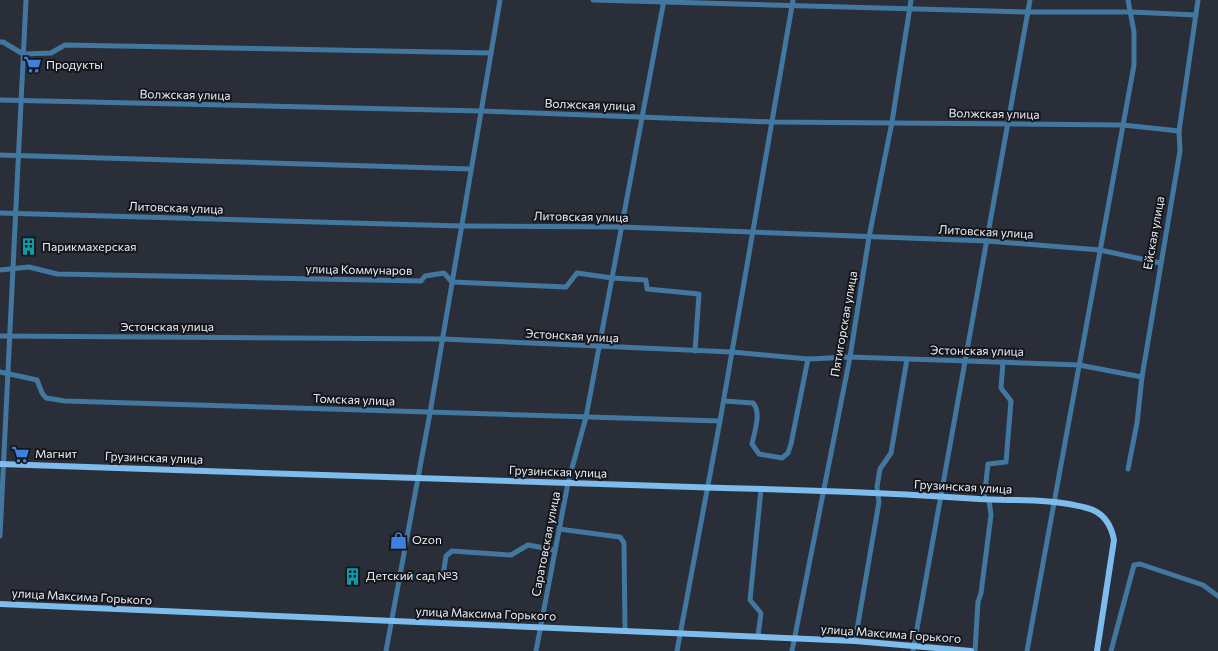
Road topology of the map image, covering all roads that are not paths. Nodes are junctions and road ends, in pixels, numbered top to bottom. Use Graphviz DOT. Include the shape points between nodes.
graph roads {
  1 [pos="26,0"];
  2 [pos="500,0"];
  3 [pos="594,0"];
  4 [pos="911,0"];
  5 [pos="1030,0"];
  6 [pos="1128,0"];
  7 [pos="1198,0"];
  8 [pos="663,1"];
  9 [pos="792,3"];
  10 [pos="910,9"];
  11 [pos="1028,12"];
  12 [pos="1131,12"];
  13 [pos="1196,15"];
  14 [pos="0,42"];
  15 [pos="491,53"];
  16 [pos="24,54"];
  17 [pos="0,100"];
  18 [pos="21,101"];
  19 [pos="481,111"];
  20 [pos="642,117"];
  21 [pos="772,122"];
  22 [pos="892,122"];
  23 [pos="1008,125"];
  24 [pos="1123,126"];
  25 [pos="1179,131"];
  26 [pos="0,155"];
  27 [pos="19,156"];
  28 [pos="471,169"];
  29 [pos="0,213"];
  30 [pos="16,214"];
  31 [pos="462,226"];
  32 [pos="621,227"];
  33 [pos="753,232"];
  34 [pos="869,237"];
  35 [pos="987,241"];
  36 [pos="1100,250"];
  37 [pos="1160,262"];
  38 [pos="0,270"];
  39 [pos="12,270"];
  40 [pos="612,278"];
  41 [pos="452,282"];
  42 [pos="0,336"];
  43 [pos="10,336"];
  44 [pos="442,339"];
  45 [pos="599,347"];
  46 [pos="695,351"];
  47 [pos="732,352"];
  48 [pos="850,357"];
  49 [pos="808,359"];
  50 [pos="907,359"];
  51 [pos="966,362"];
  52 [pos="1003,362"];
  53 [pos="1079,365"];
  54 [pos="0,372"];
  55 [pos="8,375"];
  56 [pos="1142,377"];
  57 [pos="724,401"];
  58 [pos="430,413"];
  59 [pos="586,417"];
  60 [pos="720,421"];
  61 [pos="2,464"];
  62 [pos="1128,469"];
  63 [pos="418,478"];
  64 [pos="568,483"];
  65 [pos="707,487"];
  66 [pos="761,489"];
  67 [pos="822,491"];
  68 [pos="878,493"];
  69 [pos="940,496"];
  70 [pos="987,499"];
  71 [pos="1055,503"];
  72 [pos="559,530"];
  73 [pos="0,536"];
  74 [pos="555,550"];
  75 [pos="400,574"];
  76 [pos="1218,596"];
  77 [pos="0,604"];
  78 [pos="392,622"];
  79 [pos="541,627"];
  80 [pos="626,630"];
  81 [pos="680,633"];
  82 [pos="758,636"];
  83 [pos="795,638"];
  84 [pos="855,641"];
  85 [pos="914,649"];
  86 [pos="386,651"];
  87 [pos="536,651"];
  88 [pos="677,651"];
  89 [pos="792,651"];
  90 [pos="971,651"];
  91 [pos="975,651"];
  92 [pos="1028,651"];
  93 [pos="1098,651"];
  94 [pos="1111,651"];
  1 -- 16 [label="street"];
  2 -- 15 [label="street"];
  3 -- 8 [label="street"];
  4 -- 10 [label="street, Пятигорская улица"];
  5 -- 11 [label="street"];
  6 -- 12 [label="street"];
  7 -- 13 [label="street, Ейская улица"];
  8 -- 9 [label="street"];
  8 -- 20 [label="street, Саратовская улица"];
  9 -- 10 [label="street"];
  9 -- 21 [label="street"];
  10 -- 11 [label="street"];
  10 -- 22 [label="street, Пятигорская улица"];
  11 -- 12 [label="street"];
  11 -- 23 [label="street"];
  12 -- 13 [label="street"];
  12 -- 24 [label="street" via="1135,48"];
  13 -- 25 [label="street, Ейская улица"];
  14 -- 16 [label="street"];
  15 -- 16 [label="street" via="65,45 51,53"];
  15 -- 19 [label="street"];
  16 -- 18 [label="street"];
  17 -- 18 [label="street, Волжская улица"];
  18 -- 19 [label="street, Волжская улица"];
  18 -- 27 [label="street"];
  19 -- 20 [label="street, Волжская улица"];
  19 -- 28 [label="street"];
  20 -- 21 [label="street, Волжская улица"];
  20 -- 32 [label="street, Саратовская улица"];
  21 -- 22 [label="street, Волжская улица"];
  21 -- 33 [label="street"];
  22 -- 23 [label="street, Волжская улица"];
  22 -- 34 [label="street, Пятигорская улица"];
  23 -- 24 [label="street, Волжская улица"];
  23 -- 35 [label="street"];
  24 -- 25 [label="street, Волжская улица"];
  24 -- 36 [label="street"];
  25 -- 37 [label="street, Ейская улица" via="1180,151"];
  26 -- 27 [label="street"];
  27 -- 28 [label="street"];
  27 -- 30 [label="street"];
  28 -- 31 [label="street"];
  29 -- 30 [label="street, Литовская улица"];
  30 -- 31 [label="street, Литовская улица"];
  30 -- 39 [label="street"];
  31 -- 32 [label="street, Литовская улица"];
  31 -- 41 [label="street"];
  32 -- 33 [label="street, Литовская улица"];
  32 -- 40 [label="street, Саратовская улица"];
  33 -- 34 [label="street, Литовская улица"];
  33 -- 47 [label="street"];
  34 -- 35 [label="street, Литовская улица"];
  34 -- 48 [label="street, Пятигорская улица"];
  35 -- 36 [label="street, Литовская улица"];
  35 -- 51 [label="street"];
  36 -- 37 [label="street, Литовская улица"];
  36 -- 53 [label="street"];
  37 -- 56 [label="street, Ейская улица"];
  38 -- 39 [label="street, улица Коммунаров"];
  39 -- 41 [label="street, улица Коммунаров" via="29,267 57,274 421,281 425,276 444,273"];
  39 -- 43 [label="street"];
  40 -- 41 [label="street, улица Коммунаров" via="577,273 566,287"];
  40 -- 45 [label="street, Саратовская улица"];
  40 -- 46 [label="street, улица Коммунаров" via="646,280 647,289 699,294"];
  41 -- 44 [label="street"];
  42 -- 43 [label="street, Эстонская улица"];
  43 -- 44 [label="street, Эстонская улица"];
  43 -- 55 [label="street"];
  44 -- 45 [label="street, Эстонская улица"];
  44 -- 58 [label="street"];
  45 -- 46 [label="street, Эстонская улица"];
  45 -- 59 [label="street, Саратовская улица"];
  46 -- 47 [label="street, Эстонская улица"];
  47 -- 49 [label="street, Эстонская улица"];
  47 -- 57 [label="street"];
  48 -- 49 [label="street, Эстонская улица"];
  48 -- 50 [label="street, Эстонская улица"];
  48 -- 67 [label="street, Пятигорская улица"];
  49 -- 57 [label="street" via="792,444 782,458 760,454 752,444 757,414 753,404"];
  50 -- 51 [label="street, Эстонская улица"];
  50 -- 68 [label="street" via="891,453 880,469"];
  51 -- 52 [label="street, Эстонская улица"];
  51 -- 69 [label="street"];
  52 -- 53 [label="street, Эстонская улица"];
  52 -- 70 [label="street" via="1001,388 1011,401 1006,462 988,464"];
  53 -- 56 [label="street, Эстонская улица"];
  53 -- 71 [label="street"];
  54 -- 55 [label="street, Томская улица"];
  55 -- 58 [label="street, Томская улица" via="37,380 46,398 54,400"];
  55 -- 61 [label="street"];
  56 -- 62 [label="street, Ейская улица"];
  57 -- 60 [label="street"];
  58 -- 59 [label="street, Томская улица"];
  58 -- 63 [label="street"];
  59 -- 60 [label="street, Томская улица"];
  59 -- 64 [label="street, Саратовская улица"];
  60 -- 65 [label="street"];
  61 -- 63 [label="main road, Грузинская улица"];
  61 -- 73 [label="street"];
  63 -- 64 [label="main road, Грузинская улица"];
  63 -- 75 [label="street"];
  64 -- 65 [label="main road, Грузинская улица"];
  64 -- 72 [label="street, Саратовская улица"];
  65 -- 66 [label="main road, Грузинская улица"];
  65 -- 81 [label="street"];
  66 -- 67 [label="main road, Грузинская улица"];
  66 -- 82 [label="street" via="750,600 761,614"];
  67 -- 68 [label="main road, Грузинская улица"];
  67 -- 83 [label="street, Пятигорская улица"];
  68 -- 69 [label="main road, Грузинская улица"];
  68 -- 84 [label="street"];
  69 -- 70 [label="main road, Грузинская улица"];
  69 -- 85 [label="street"];
  70 -- 71 [label="main road, Грузинская улица"];
  70 -- 91 [label="street" via="991,515 978,602"];
  71 -- 92 [label="street"];
  71 -- 93 [label="main road, Грузинская улица" via="1090,509 1110,524 1114,540"];
  72 -- 74 [label="street, Саратовская улица"];
  72 -- 80 [label="street" via="612,536 624,542"];
  74 -- 75 [label="street" via="528,545 511,555 452,551 446,556 443,576 433,579"];
  74 -- 79 [label="street, Саратовская улица"];
  75 -- 78 [label="street"];
  76 -- 94 [label="street" via="1203,585 1140,564 1134,565"];
  77 -- 78 [label="main road, улица Максима Горького"];
  78 -- 79 [label="main road, улица Максима Горького"];
  78 -- 86 [label="street"];
  79 -- 80 [label="main road, улица Максима Горького"];
  79 -- 87 [label="street, Саратовская улица"];
  80 -- 81 [label="main road, улица Максима Горького"];
  81 -- 82 [label="main road, улица Максима Горького"];
  81 -- 88 [label="street"];
  82 -- 83 [label="main road, улица Максима Горького"];
  83 -- 84 [label="main road, улица Максима Горького"];
  83 -- 89 [label="street, Пятигорская улица"];
  84 -- 85 [label="main road, улица Максима Горького"];
  85 -- 90 [label="main road, улица Максима Горького"];
}
